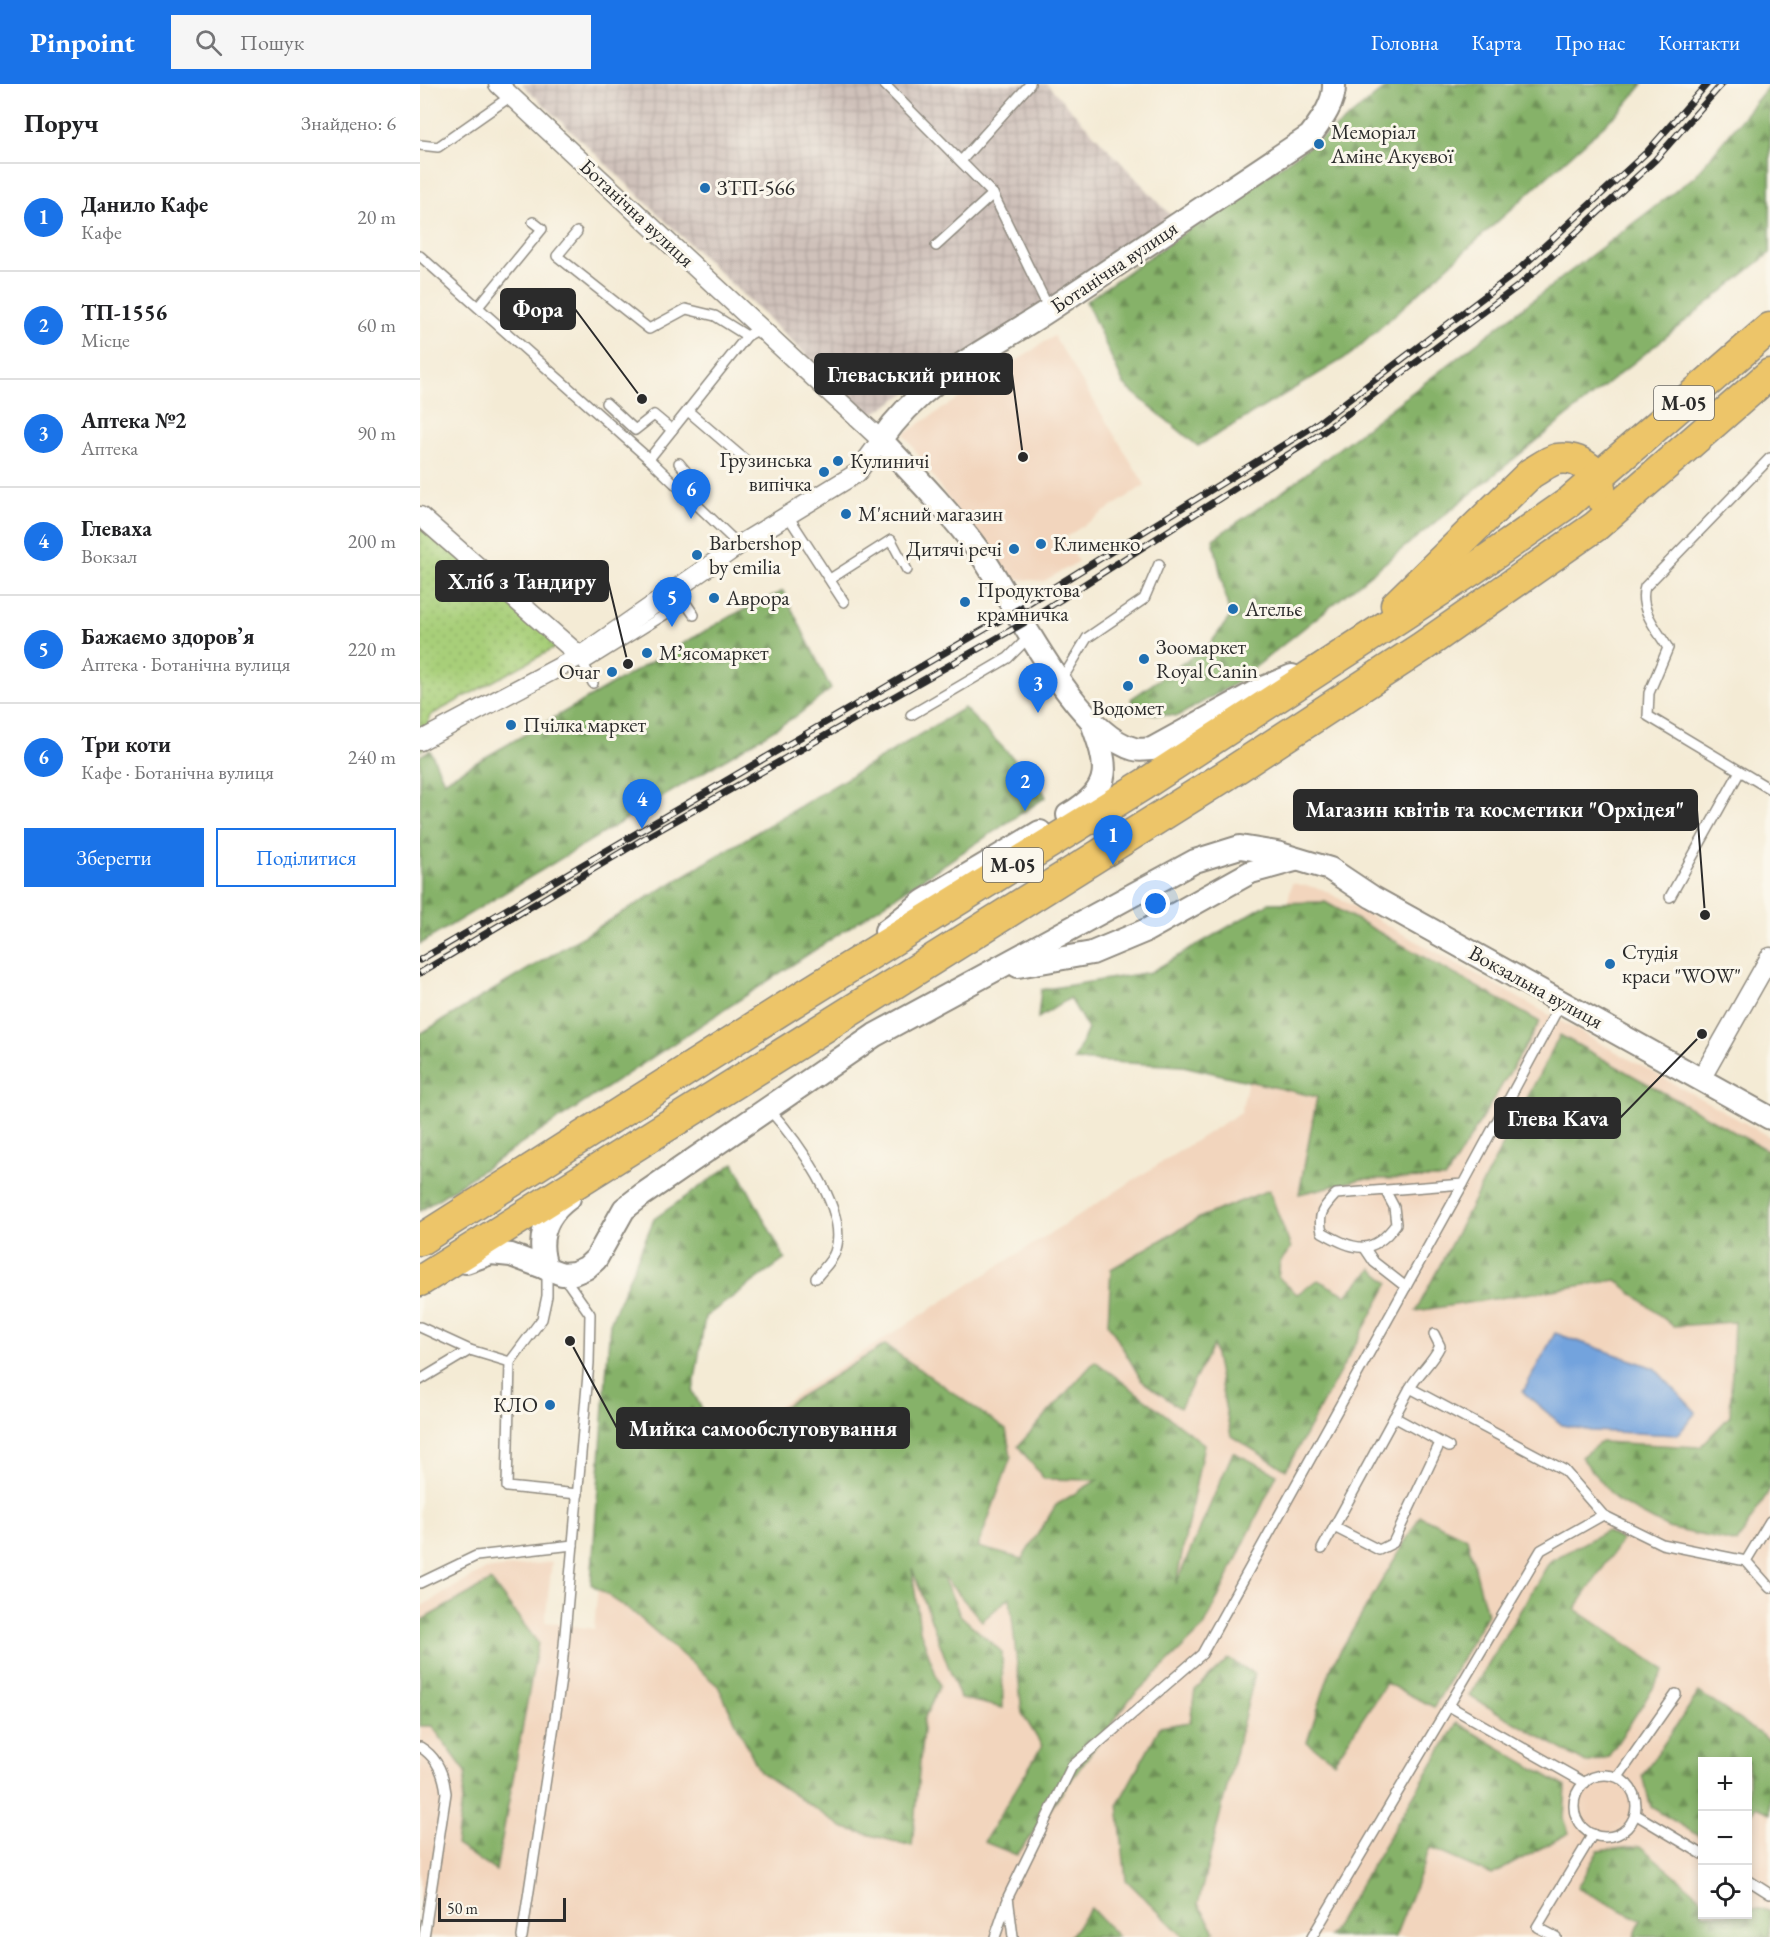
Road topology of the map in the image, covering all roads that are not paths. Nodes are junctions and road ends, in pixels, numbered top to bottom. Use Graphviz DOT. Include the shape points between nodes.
graph roads {
  1 [pos="884,84"];
  2 [pos="1030,84"];
  3 [pos="1335,84"];
  4 [pos="505,90"];
  5 [pos="420,146"];
  6 [pos="961,161"];
  7 [pos="993,194"];
  8 [pos="533,222"];
  9 [pos="577,232"];
  10 [pos="936,246"];
  11 [pos="420,256"];
  12 [pos="477,307"];
  13 [pos="1049,310"];
  14 [pos="1770,328"];
  15 [pos="755,332"];
  16 [pos="1770,374"];
  17 [pos="606,403"];
  18 [pos="688,411"];
  19 [pos="618,416"];
  20 [pos="612,426"];
  21 [pos="672,430"];
  22 [pos="880,440"];
  23 [pos="1770,458"];
  24 [pos="649,459"];
  25 [pos="679,463"];
  26 [pos="750,464"];
  27 [pos="1598,478"];
  28 [pos="691,498"];
  29 [pos="420,516"];
  30 [pos="788,516"];
  31 [pos="1596,526"];
  32 [pos="739,545"];
  33 [pos="1159,564"];
  34 [pos="907,570"];
  35 [pos="830,579"];
  36 [pos="680,596"];
  37 [pos="844,602"];
  38 [pos="694,615"];
  39 [pos="1030,636"];
  40 [pos="1346,654"];
  41 [pos="587,656"];
  42 [pos="1058,675"];
  43 [pos="593,683"];
  44 [pos="911,715"];
  45 [pos="1090,718"];
  46 [pos="420,741"];
  47 [pos="1739,773"];
  48 [pos="1770,789"];
  49 [pos="1218,853"];
  50 [pos="1302,859"];
  51 [pos="1230,884"];
  52 [pos="1136,895"];
  53 [pos="1670,897"];
  54 [pos="1147,930"];
  55 [pos="1770,957"];
  56 [pos="998,969"];
  57 [pos="803,996"];
  58 [pos="1562,1000"];
  59 [pos="1701,1079"];
  60 [pos="768,1108"];
  61 [pos="1770,1118"];
  62 [pos="627,1151"];
  63 [pos="1463,1184"];
  64 [pos="1385,1190"];
  65 [pos="420,1240"];
  66 [pos="1364,1247"];
  67 [pos="554,1272"];
  68 [pos="816,1278"];
  69 [pos="420,1281"];
  70 [pos="420,1286"];
  71 [pos="1406,1287"];
  72 [pos="420,1327"];
  73 [pos="1434,1334"];
  74 [pos="470,1350"];
  75 [pos="510,1362"];
  76 [pos="420,1380"];
  77 [pos="1410,1388"];
  78 [pos="1394,1417"];
  79 [pos="578,1494"];
  80 [pos="1603,1515"];
  81 [pos="1770,1521"];
  82 [pos="1334,1527"];
  83 [pos="573,1545"];
  84 [pos="1322,1549"];
  85 [pos="1746,1561"];
  86 [pos="420,1583"];
  87 [pos="1770,1588"];
  88 [pos="1676,1694"];
  89 [pos="1449,1706"];
  90 [pos="420,1747"];
  91 [pos="1618,1777"];
  92 [pos="1585,1783"];
  93 [pos="1635,1814"];
  94 [pos="1593,1834"];
  95 [pos="1698,1852"];
  96 [pos="1752,1883"];
  97 [pos="1770,1894"];
  98 [pos="1008,1897"];
  99 [pos="424,1937"];
  100 [pos="522,1937"];
  101 [pos="995,1937"];
  102 [pos="1013,1937"];
  103 [pos="1312,1937"];
  104 [pos="1556,1937"];
  1 -- 6 [label="lane"];
  2 -- 6 [label="lane"];
  3 -- 13 [label="street, Ботанічна вулиця" via="1325,116 1310,136"];
  4 -- 5 [label="lane" via="438,147"];
  4 -- 15 [label="street, Ботанічна вулиця"];
  6 -- 7 [label="lane"];
  7 -- 10 [label="lane"];
  7 -- 13 [label="lane"];
  8 -- 12 [label="lane" via="542,229"];
  9 -- 15 [label="lane" via="556,256 649,329 686,309"];
  11 -- 12 [label="lane"];
  12 -- 20 [label="lane"];
  13 -- 22 [label="street, Ботанічна вулиця" via="938,378 912,401"];
  14 -- 27 [label="highway, М-05"];
  15 -- 18 [label="lane"];
  15 -- 22 [label="street, Ботанічна вулиця"];
  16 -- 31 [label="highway, М-05"];
  17 -- 19 [label="lane"];
  18 -- 21 [label="lane"];
  18 -- 26 [label="lane"];
  19 -- 20 [label="lane"];
  19 -- 21 [label="lane" via="635,430 654,415"];
  20 -- 24 [label="lane"];
  21 -- 24 [label="lane"];
  22 -- 30 [label="street, Ботанічна вулиця" via="857,473"];
  22 -- 39 [label="street" via="978,550"];
  23 -- 47 [label="lane" via="1645,587 1642,596 1668,648 1649,693 1648,716"];
  24 -- 28 [label="lane"];
  25 -- 28 [label="lane" via="689,475"];
  27 -- 31 [label="highway" via="1601,489"];
  27 -- 40 [label="highway, М-05" via="1568,503"];
  27 -- 40 [label="highway" via="1591,468 1575,460 1556,459 1531,473"];
  28 -- 32 [label="lane"];
  29 -- 41 [label="street"];
  30 -- 32 [label="street, Ботанічна вулиця"];
  30 -- 35 [label="lane"];
  31 -- 62 [label="highway, М-05" via="1225,776"];
  32 -- 36 [label="street, Ботанічна вулиця"];
  33 -- 42 [label="lane" via="1144,599 1087,638 1072,665"];
  34 -- 35 [label="lane" via="891,540"];
  35 -- 37 [label="lane"];
  36 -- 38 [label="lane"];
  36 -- 41 [label="street, Ботанічна вулиця"];
  39 -- 42 [label="street"];
  39 -- 44 [label="lane" via="1008,658"];
  40 -- 45 [label="street" via="1263,688 1152,749 1126,746"];
  40 -- 57 [label="highway, М-05"];
  41 -- 43 [label="lane" via="584,665"];
  41 -- 46 [label="street, Ботанічна вулиця"];
  42 -- 45 [label="street"];
  45 -- 57 [label="street" via="1103,761 1103,785 1089,803 924,901"];
  47 -- 48 [label="lane"];
  47 -- 53 [label="lane"];
  49 -- 50 [label="street, Вокзальна вулиця" via="1240,847"];
  49 -- 51 [label="street" via="1232,867"];
  49 -- 52 [label="street, Вокзальна вулиця" via="1195,861"];
  50 -- 51 [label="street" via="1251,872"];
  50 -- 58 [label="street, Вокзальна вулиця" via="1330,869 1372,897"];
  51 -- 54 [label="street"];
  52 -- 54 [label="street" via="1138,921"];
  52 -- 56 [label="street, Вокзальна вулиця"];
  54 -- 56 [label="street" via="1092,953"];
  55 -- 59 [label="street"];
  56 -- 60 [label="street, Вокзальна вулиця" via="875,1035"];
  57 -- 65 [label="highway, М-05"];
  58 -- 59 [label="street, Вокзальна вулиця"];
  58 -- 63 [label="lane"];
  59 -- 61 [label="street, Вокзальна вулиця"];
  60 -- 67 [label="street, Вокзальна вулиця" via="624,1209 596,1259 586,1268"];
  60 -- 68 [label="lane" via="818,1177 838,1224 835,1252"];
  62 -- 67 [label="street" via="604,1175 549,1217 541,1247"];
  62 -- 69 [label="highway, М-05"];
  63 -- 64 [label="lane"];
  63 -- 71 [label="lane"];
  64 -- 66 [label="lane" via="1394,1208 1396,1224 1385,1239 1368,1249"];
  64 -- 66 [label="lane" via="1336,1194 1322,1210 1322,1232 1343,1244"];
  66 -- 71 [label="lane" via="1374,1262"];
  67 -- 70 [label="street" via="511,1254 491,1253"];
  67 -- 75 [label="lane" via="542,1319"];
  67 -- 79 [label="lane" via="590,1314"];
  71 -- 98 [label="lane" via="1202,1654 1072,1766"];
  72 -- 74 [label="lane"];
  73 -- 77 [label="lane" via="1440,1346"];
  74 -- 75 [label="lane"];
  74 -- 76 [label="lane"];
  75 -- 79 [label="lane" via="507,1487"];
  77 -- 78 [label="lane"];
  77 -- 80 [label="lane" via="1564,1470"];
  78 -- 82 [label="lane"];
  78 -- 82 [label="lane" via="1445,1445 1393,1543 1379,1550"];
  79 -- 83 [label="lane"];
  80 -- 85 [label="lane" via="1662,1544"];
  80 -- 89 [label="lane" via="1541,1550"];
  81 -- 85 [label="lane"];
  82 -- 84 [label="lane"];
  83 -- 86 [label="lane" via="476,1556"];
  83 -- 100 [label="lane" via="561,1679"];
  85 -- 87 [label="lane"];
  88 -- 91 [label="lane"];
  89 -- 92 [label="lane"];
  89 -- 103 [label="lane"];
  90 -- 99 [label="lane" via="444,1774 446,1792"];
  91 -- 92 [label="lane" via="1600,1775"];
  91 -- 93 [label="lane" via="1631,1789"];
  92 -- 94 [label="lane" via="1574,1806 1579,1822"];
  93 -- 94 [label="lane" via="1618,1834"];
  93 -- 95 [label="lane"];
  94 -- 104 [label="lane" via="1537,1926"];
  96 -- 97 [label="lane"];
  98 -- 101 [label="lane"];
  98 -- 102 [label="lane"];
}
